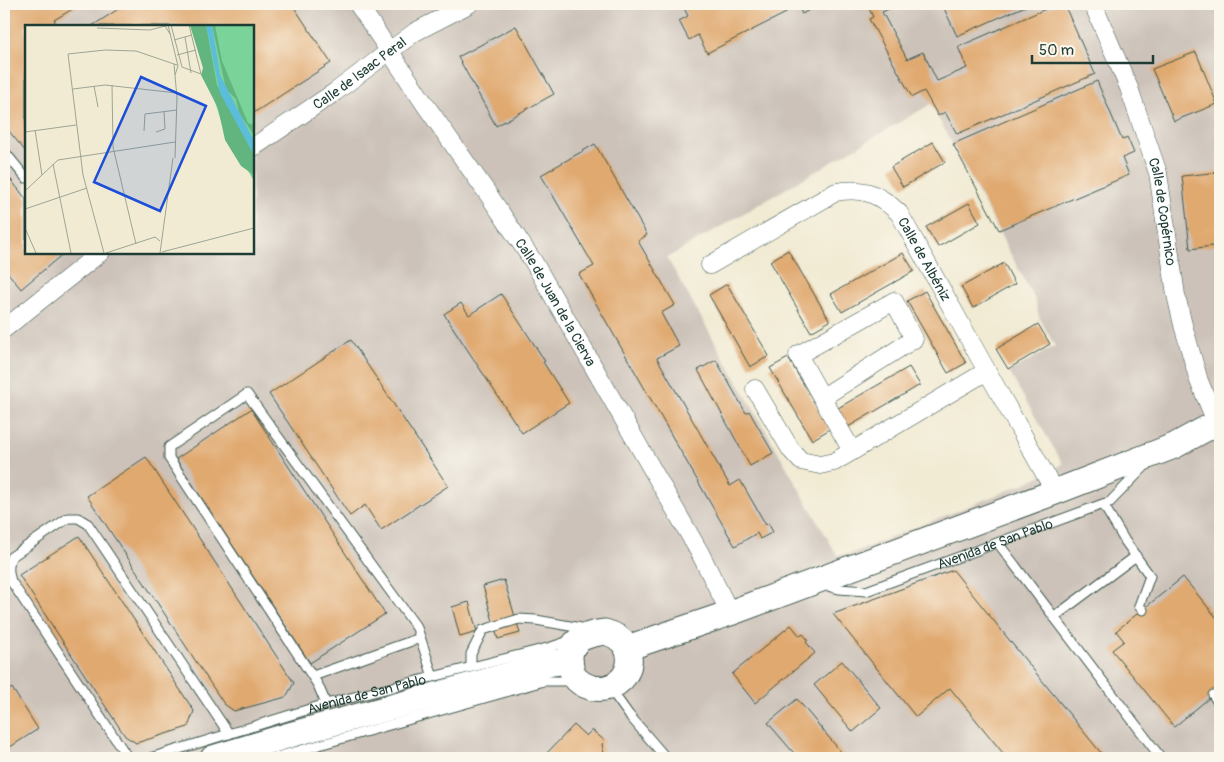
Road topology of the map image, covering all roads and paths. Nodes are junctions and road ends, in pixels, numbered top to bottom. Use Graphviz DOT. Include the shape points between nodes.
graph roads {
  1 [pos="358,4"];
  2 [pos="469,4"];
  3 [pos="1093,4"];
  4 [pos="390,51"];
  5 [pos="254,147"];
  6 [pos="4,150"];
  7 [pos="25,177"];
  8 [pos="93,255"];
  9 [pos="710,265"];
  10 [pos="4,329"];
  11 [pos="987,371"];
  12 [pos="755,389"];
  13 [pos="822,397"];
  14 [pos="1219,422"];
  15 [pos="852,451"];
  16 [pos="1158,452"];
  17 [pos="1056,492"];
  18 [pos="1103,504"];
  19 [pos="998,543"];
  20 [pos="1136,556"];
  21 [pos="813,582"];
  22 [pos="1143,610"];
  23 [pos="730,613"];
  24 [pos="1054,617"];
  25 [pos="594,634"];
  26 [pos="420,638"];
  27 [pos="627,648"];
  28 [pos="472,667"];
  29 [pos="574,671"];
  30 [pos="313,676"];
  31 [pos="433,677"];
  32 [pos="609,687"];
  33 [pos="1213,695"];
  34 [pos="326,704"];
  35 [pos="1220,706"];
  36 [pos="229,734"];
  37 [pos="128,758"];
  38 [pos="150,758"];
  39 [pos="213,758"];
  40 [pos="272,758"];
  41 [pos="666,758"];
  42 [pos="1161,758"];
  1 -- 4 [label="street, Calle de Juan de la Cierva"];
  2 -- 4 [label="street, Calle de Isaac Peral" via="415,32"];
  3 -- 14 [label="street, Calle de Copérnico" via="1129,88 1158,173 1183,325 1199,381"];
  4 -- 5 [label="street, Calle de Isaac Peral"];
  4 -- 23 [label="street, Calle de Juan de la Cierva" via="533,261 700,553"];
  6 -- 7 [label="lane"];
  8 -- 10 [label="street"];
  9 -- 11 [label="street, Calle de Albéniz" via="836,192 866,191 881,197 900,213"];
  11 -- 15 [label="street"];
  11 -- 17 [label="street, Calle de Albéniz"];
  12 -- 15 [label="street" via="790,450 801,461 820,465 834,462"];
  13 -- 13 [label="street" via="798,355 894,301 914,339"];
  13 -- 15 [label="street"];
  14 -- 16 [label="street, Avenida de San Pablo"];
  16 -- 17 [label="street, Avenida de San Pablo"];
  16 -- 18 [label="lane, Avenida de San Pablo" via="1110,502"];
  17 -- 21 [label="street, Avenida de San Pablo"];
  18 -- 19 [label="lane, Avenida de San Pablo"];
  18 -- 20 [label="lane"];
  19 -- 21 [label="lane, Avenida de San Pablo" via="866,591 839,589"];
  19 -- 24 [label="lane"];
  20 -- 22 [label="lane" via="1150,576 1139,606"];
  20 -- 24 [label="lane"];
  21 -- 23 [label="street, Avenida de San Pablo"];
  23 -- 27 [label="street, Avenida de San Pablo"];
  24 -- 42 [label="lane"];
  25 -- 27 [label="street" via="614,634"];
  25 -- 28 [label="lane, Avenida de San Pablo"];
  25 -- 28 [label="lane" via="536,620 516,619 483,630 471,654"];
  25 -- 29 [label="street" via="573,646"];
  26 -- 30 [label="lane"];
  26 -- 30 [label="lane" via="417,628 247,394 168,447 169,458"];
  26 -- 31 [label="lane"];
  27 -- 32 [label="street" via="630,657 626,675"];
  28 -- 31 [label="lane, Avenida de San Pablo"];
  29 -- 32 [label="street" via="588,687"];
  29 -- 39 [label="street, Avenida de San Pablo" via="552,663"];
  29 -- 40 [label="lane"];
  30 -- 34 [label="lane"];
  31 -- 34 [label="lane, Avenida de San Pablo"];
  32 -- 41 [label="lane"];
  33 -- 35 [label="lane"];
  34 -- 36 [label="lane, Avenida de San Pablo"];
  36 -- 37 [label="lane" via="88,524 78,518 68,518 11,557 9,573 11,581"];
  36 -- 38 [label="lane, Avenida de San Pablo"];
}
